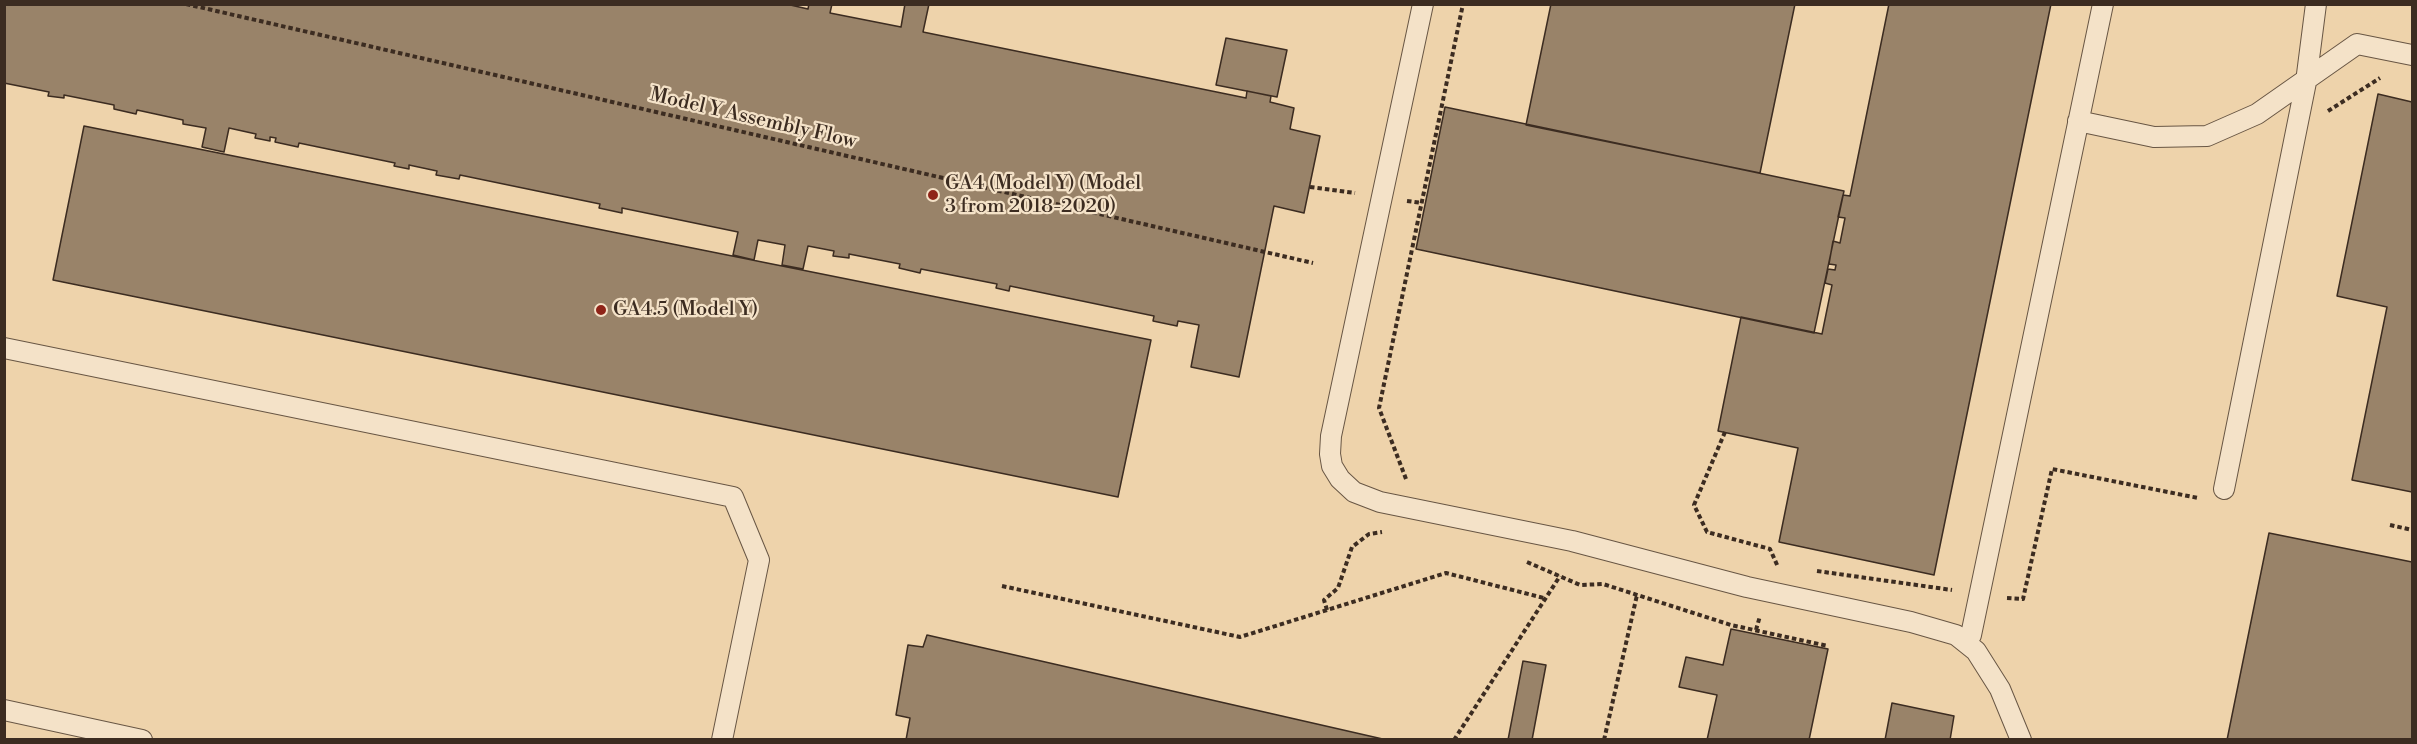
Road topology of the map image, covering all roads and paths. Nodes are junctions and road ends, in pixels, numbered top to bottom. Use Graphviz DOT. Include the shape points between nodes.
graph roads {
  1 [pos="186,4"];
  2 [pos="1423,4"];
  3 [pos="1463,4"];
  4 [pos="2103,4"];
  5 [pos="2316,4"];
  6 [pos="2412,55"];
  7 [pos="2382,76"];
  8 [pos="2306,82"];
  9 [pos="2326,116"];
  10 [pos="2079,121"];
  11 [pos="1313,263"];
  12 [pos="4,348"];
  13 [pos="1725,432"];
  14 [pos="2217,495"];
  15 [pos="1419,510"];
  16 [pos="2390,525"];
  17 [pos="2412,530"];
  18 [pos="1392,533"];
  19 [pos="1524,561"];
  20 [pos="1779,566"];
  21 [pos="1790,567"];
  22 [pos="1814,571"];
  23 [pos="1559,576"];
  24 [pos="1002,586"];
  25 [pos="1769,592"];
  26 [pos="1978,594"];
  27 [pos="1637,595"];
  28 [pos="1544,598"];
  29 [pos="1327,610"];
  30 [pos="1756,630"];
  31 [pos="1967,642"];
  32 [pos="1828,646"];
  33 [pos="4,710"];
  34 [pos="142,740"];
  35 [pos="722,740"];
  36 [pos="1454,740"];
  37 [pos="1604,740"];
  38 [pos="2021,740"];
  1 -- 11 [label="path, Model Y Assembly Flow"];
  2 -- 15 [label="lane" via="1330,454 1340,479 1353,492"];
  3 -- 15 [label="path" via="1379,412"];
  4 -- 10 [label="lane"];
  5 -- 8 [label="lane"];
  6 -- 8 [label="lane" via="2357,44"];
  7 -- 9 [label="path"];
  8 -- 10 [label="lane" via="2257,114 2207,136 2154,137"];
  8 -- 14 [label="lane"];
  10 -- 26 [label="lane"];
  12 -- 35 [label="lane" via="733,497 759,560"];
  13 -- 20 [label="path" via="1694,505 1707,532 1770,549"];
  14 -- 26 [label="path" via="2052,469 2023,599"];
  15 -- 25 [label="lane" via="1572,541"];
  16 -- 17 [label="path"];
  18 -- 29 [label="path" via="1369,534 1352,547 1338,588 1324,600"];
  19 -- 23 [label="path"];
  20 -- 21 [label="path"];
  20 -- 25 [label="path"];
  22 -- 26 [label="path"];
  23 -- 27 [label="path" via="1580,585 1603,584"];
  23 -- 28 [label="path"];
  24 -- 29 [label="path" via="1240,637"];
  25 -- 30 [label="path"];
  25 -- 31 [label="lane" via="1911,622"];
  26 -- 31 [label="lane"];
  27 -- 30 [label="path"];
  27 -- 37 [label="path"];
  28 -- 29 [label="path" via="1446,573"];
  28 -- 36 [label="path"];
  30 -- 32 [label="path"];
  31 -- 38 [label="lane" via="2000,689"];
  33 -- 34 [label="lane"];
}
